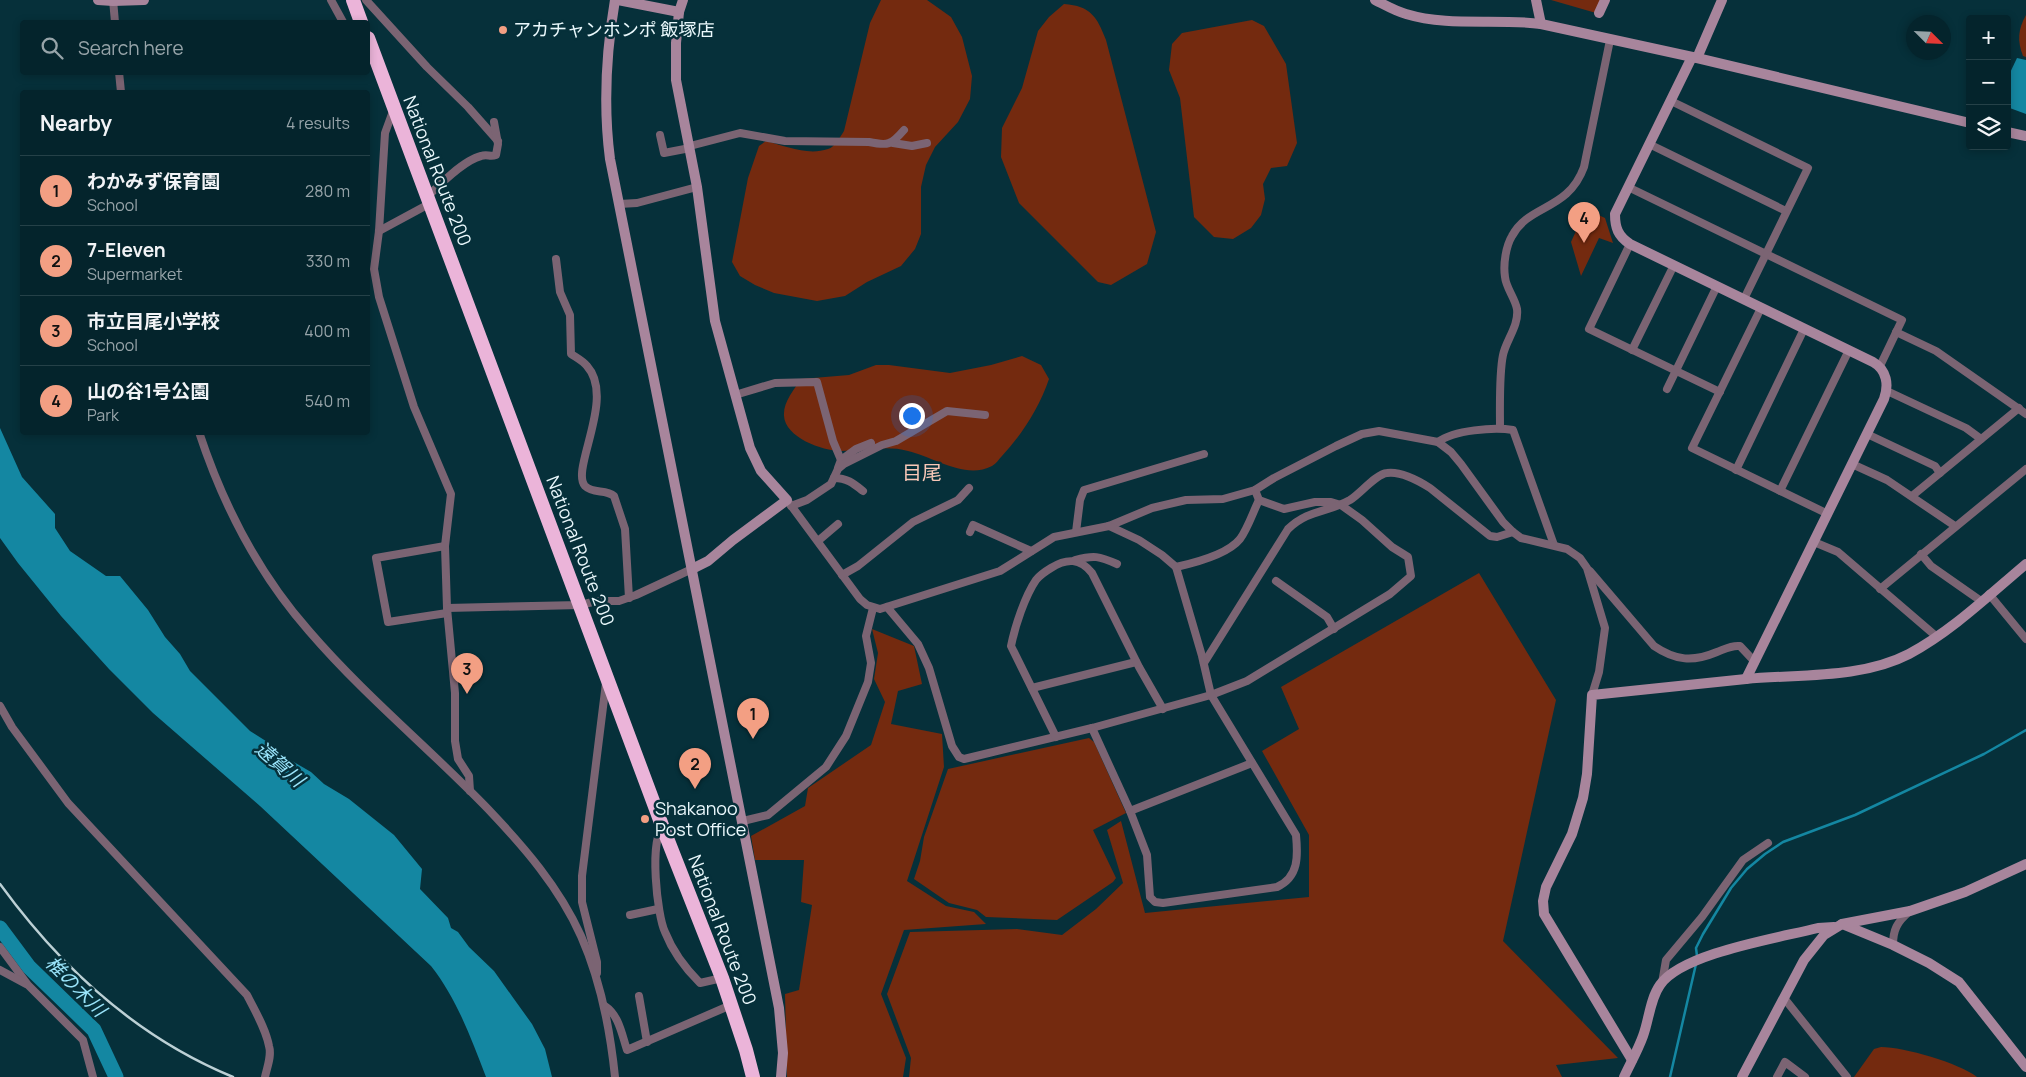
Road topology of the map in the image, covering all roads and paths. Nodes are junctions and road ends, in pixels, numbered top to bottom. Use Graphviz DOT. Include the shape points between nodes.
graph roads {
  1 [pos="98,0"];
  2 [pos="144,0"];
  3 [pos="331,0"];
  4 [pos="353,0"];
  5 [pos="366,0"];
  6 [pos="616,0"];
  7 [pos="683,0"];
  8 [pos="1375,0"];
  9 [pos="1536,0"];
  10 [pos="1604,0"];
  11 [pos="1722,0"];
  12 [pos="112,1"];
  13 [pos="679,12"];
  14 [pos="1599,13"];
  15 [pos="115,20"];
  16 [pos="341,20"];
  17 [pos="361,20"];
  18 [pos="1541,24"];
  19 [pos="1610,40"];
  20 [pos="370,48"];
  21 [pos="1695,57"];
  22 [pos="119,75"];
  23 [pos="121,90"];
  24 [pos="1671,101"];
  25 [pos="394,110"];
  26 [pos="494,122"];
  27 [pos="1966,122"];
  28 [pos="904,130"];
  29 [pos="2011,133"];
  30 [pos="660,135"];
  31 [pos="2026,136"];
  32 [pos="498,142"];
  33 [pos="893,143"];
  34 [pos="927,143"];
  35 [pos="1649,144"];
  36 [pos="690,147"];
  37 [pos="697,187"];
  38 [pos="1628,187"];
  39 [pos="428,200"];
  40 [pos="620,204"];
  41 [pos="1786,211"];
  42 [pos="379,231"];
  43 [pos="1630,244"];
  44 [pos="1765,255"];
  45 [pos="556,259"];
  46 [pos="1674,265"];
  47 [pos="1717,286"];
  48 [pos="1744,299"];
  49 [pos="1761,308"];
  50 [pos="1804,329"];
  51 [pos="1896,332"];
  52 [pos="1632,350"];
  53 [pos="1849,350"];
  54 [pos="1880,366"];
  55 [pos="1676,371"];
  56 [pos="1667,389"];
  57 [pos="1887,391"];
  58 [pos="1720,392"];
  59 [pos="735,395"];
  60 [pos="2019,408"];
  61 [pos="2026,414"];
  62 [pos="984,415"];
  63 [pos="1500,428"];
  64 [pos="1867,434"];
  65 [pos="200,435"];
  66 [pos="1981,439"];
  67 [pos="1438,442"];
  68 [pos="871,443"];
  69 [pos="1204,454"];
  70 [pos="841,460"];
  71 [pos="1852,464"];
  72 [pos="2026,468"];
  73 [pos="838,469"];
  74 [pos="1736,470"];
  75 [pos="1940,473"];
  76 [pos="834,478"];
  77 [pos="969,488"];
  78 [pos="1255,490"];
  79 [pos="1780,491"];
  80 [pos="863,492"];
  81 [pos="1912,496"];
  82 [pos="1259,500"];
  83 [pos="789,503"];
  84 [pos="1341,505"];
  85 [pos="1828,514"];
  86 [pos="838,524"];
  87 [pos="1109,526"];
  88 [pos="1955,526"];
  89 [pos="970,532"];
  90 [pos="1076,532"];
  91 [pos="1512,532"];
  92 [pos="818,542"];
  93 [pos="1814,542"];
  94 [pos="445,546"];
  95 [pos="1554,546"];
  96 [pos="1031,551"];
  97 [pos="1921,554"];
  98 [pos="1074,560"];
  99 [pos="1117,564"];
  100 [pos="2026,564"];
  101 [pos="1176,567"];
  102 [pos="1587,568"];
  103 [pos="692,569"];
  104 [pos="842,576"];
  105 [pos="1276,581"];
  106 [pos="1880,589"];
  107 [pos="629,598"];
  108 [pos="1985,598"];
  109 [pos="580,605"];
  110 [pos="887,607"];
  111 [pos="872,608"];
  112 [pos="447,610"];
  113 [pos="1334,629"];
  114 [pos="1937,637"];
  115 [pos="2026,639"];
  116 [pos="1136,662"];
  117 [pos="1755,662"];
  118 [pos="1204,663"];
  119 [pos="607,675"];
  120 [pos="1746,679"];
  121 [pos="1032,688"];
  122 [pos="1211,695"];
  123 [pos="1592,695"];
  124 [pos="0,706"];
  125 [pos="1162,709"];
  126 [pos="1092,728"];
  127 [pos="1056,737"];
  128 [pos="1252,763"];
  129 [pos="470,791"];
  130 [pos="1130,811"];
  131 [pos="742,821"];
  132 [pos="663,828"];
  133 [pos="1768,842"];
  134 [pos="2026,864"];
  135 [pos="658,909"];
  136 [pos="1910,911"];
  137 [pos="630,915"];
  138 [pos="1839,926"];
  139 [pos="1894,945"];
  140 [pos="0,947"];
  141 [pos="0,970"];
  142 [pos="722,978"];
  143 [pos="598,983"];
  144 [pos="1662,983"];
  145 [pos="28,985"];
  146 [pos="1784,998"];
  147 [pos="638,1001"];
  148 [pos="731,1005"];
  149 [pos="605,1006"];
  150 [pos="647,1042"];
  151 [pos="1632,1060"];
  152 [pos="2026,1067"];
  153 [pos="93,1077"];
  154 [pos="264,1077"];
  155 [pos="615,1077"];
  156 [pos="753,1077"];
  157 [pos="781,1077"];
  158 [pos="1624,1077"];
  159 [pos="1742,1077"];
  160 [pos="1777,1077"];
  161 [pos="1805,1077"];
  162 [pos="1847,1077"];
  1 -- 12 [label="street"];
  2 -- 12 [label="street"];
  3 -- 16 [label="street"];
  4 -- 17 [label="highway"];
  5 -- 32 [label="street"];
  6 -- 13 [label="street"];
  6 -- 40 [label="street" via="608,44 605,108 610,159"];
  7 -- 13 [label="street"];
  8 -- 18 [label="street" via="1422,18"];
  9 -- 18 [label="street"];
  10 -- 14 [label="street"];
  11 -- 21 [label="street"];
  12 -- 15 [label="street"];
  13 -- 36 [label="street" via="676,80"];
  18 -- 19 [label="street"];
  19 -- 21 [label="street"];
  19 -- 63 [label="street" via="1580,179 1558,201 1522,223 1508,245 1505,277 1517,309 1515,328 1503,355"];
  20 -- 25 [label="highway, National Route 200"];
  21 -- 24 [label="street"];
  21 -- 27 [label="street"];
  22 -- 23 [label="street"];
  24 -- 35 [label="street"];
  24 -- 41 [label="street" via="1808,168"];
  25 -- 39 [label="highway, National Route 200"];
  25 -- 42 [label="street" via="386,133"];
  26 -- 32 [label="street"];
  28 -- 33 [label="street"];
  29 -- 31 [label="street"];
  30 -- 36 [label="street" via="664,152"];
  32 -- 39 [label="street" via="496,155 479,156 448,176"];
  33 -- 34 [label="street" via="912,146"];
  33 -- 36 [label="street" via="785,141 740,133"];
  35 -- 38 [label="street"];
  35 -- 41 [label="street"];
  36 -- 37 [label="street"];
  37 -- 40 [label="street" via="637,203"];
  37 -- 59 [label="street" via="715,322"];
  38 -- 43 [label="street" via="1615,221 1619,234"];
  38 -- 44 [label="street"];
  39 -- 42 [label="street"];
  39 -- 109 [label="highway, National Route 200"];
  40 -- 103 [label="street"];
  41 -- 44 [label="street"];
  42 -- 94 [label="street" via="374,268 379,298 414,407 451,494"];
  43 -- 46 [label="street"];
  43 -- 52 [label="street" via="1589,329"];
  44 -- 48 [label="street"];
  44 -- 51 [label="street" via="1902,320"];
  45 -- 107 [label="street" via="560,292 570,315 571,354 588,367 595,389 596,418 583,466 584,485 614,496 624,529"];
  46 -- 47 [label="street"];
  46 -- 52 [label="street"];
  47 -- 48 [label="street"];
  47 -- 55 [label="street"];
  48 -- 49 [label="street"];
  49 -- 50 [label="street"];
  49 -- 58 [label="street"];
  50 -- 53 [label="street"];
  50 -- 74 [label="street"];
  51 -- 54 [label="street"];
  51 -- 60 [label="street" via="1936,351"];
  52 -- 55 [label="street"];
  53 -- 54 [label="street"];
  53 -- 79 [label="street"];
  54 -- 57 [label="street"];
  55 -- 56 [label="street"];
  55 -- 58 [label="street"];
  57 -- 64 [label="street"];
  57 -- 66 [label="street" via="1966,428"];
  58 -- 74 [label="street" via="1692,448"];
  59 -- 70 [label="street" via="775,383 816,382"];
  59 -- 83 [label="street" via="750,448 761,471"];
  60 -- 61 [label="street"];
  60 -- 66 [label="street"];
  62 -- 73 [label="street" via="947,411"];
  63 -- 67 [label="street" via="1446,436"];
  63 -- 95 [label="street" via="1513,430"];
  64 -- 71 [label="street"];
  64 -- 75 [label="street" via="1936,466"];
  65 -- 129 [label="street" via="209,464 241,535 287,603 346,671"];
  66 -- 75 [label="street"];
  67 -- 78 [label="street" via="1379,431 1362,434"];
  67 -- 91 [label="street" via="1461,464"];
  68 -- 70 [label="street"];
  69 -- 90 [label="street" via="1084,490"];
  70 -- 73 [label="street"];
  71 -- 81 [label="street"];
  71 -- 85 [label="street"];
  72 -- 88 [label="street"];
  73 -- 76 [label="street"];
  74 -- 79 [label="street"];
  75 -- 81 [label="street"];
  76 -- 80 [label="street" via="849,480"];
  76 -- 83 [label="street" via="820,493"];
  77 -- 104 [label="street" via="958,500 913,522"];
  78 -- 82 [label="street"];
  78 -- 87 [label="street" via="1223,499 1186,500 1152,508"];
  79 -- 85 [label="street"];
  81 -- 88 [label="street"];
  82 -- 84 [label="street" via="1284,509 1315,502"];
  82 -- 101 [label="street" via="1240,539 1230,548 1195,563"];
  83 -- 92 [label="street"];
  83 -- 103 [label="street"];
  84 -- 91 [label="street" via="1379,476 1398,474 1430,488 1490,536"];
  84 -- 113 [label="street" via="1408,557 1412,576 1390,594"];
  84 -- 118 [label="street" via="1310,513 1288,529"];
  85 -- 93 [label="street"];
  86 -- 92 [label="street"];
  87 -- 90 [label="street"];
  87 -- 101 [label="street" via="1139,540"];
  88 -- 97 [label="street"];
  89 -- 96 [label="street" via="973,525"];
  90 -- 96 [label="street" via="1054,537"];
  91 -- 95 [label="street" via="1522,538"];
  92 -- 104 [label="street"];
  93 -- 106 [label="street" via="1838,552"];
  93 -- 117 [label="street"];
  94 -- 112 [label="street"];
  94 -- 112 [label="street" via="376,558 388,622"];
  95 -- 102 [label="street" via="1576,553"];
  96 -- 110 [label="street" via="1000,571"];
  97 -- 106 [label="street"];
  97 -- 108 [label="street" via="1931,566"];
  98 -- 99 [label="street" via="1102,557"];
  98 -- 116 [label="street" via="1092,573"];
  98 -- 121 [label="street" via="1057,564 1036,579 1013,638 1011,646"];
  100 -- 108 [label="street"];
  101 -- 118 [label="street"];
  102 -- 117 [label="street" via="1663,653 1700,659 1740,646"];
  102 -- 123 [label="street" via="1605,628"];
  103 -- 107 [label="street"];
  103 -- 131 [label="street"];
  104 -- 111 [label="street" via="860,599"];
  105 -- 113 [label="street" via="1326,617"];
  106 -- 114 [label="street"];
  107 -- 109 [label="street"];
  108 -- 114 [label="street"];
  108 -- 115 [label="street"];
  109 -- 112 [label="street"];
  109 -- 119 [label="highway, National Route 200"];
  110 -- 111 [label="street"];
  110 -- 127 [label="street" via="918,644 929,668 952,746 959,757 970,758"];
  111 -- 131 [label="street" via="866,636 871,662 868,682 846,736 826,767 768,815"];
  112 -- 129 [label="street" via="453,662 456,751 470,776"];
  113 -- 122 [label="street" via="1247,681"];
  114 -- 120 [label="street" via="1908,654 1860,670"];
  116 -- 121 [label="street"];
  116 -- 125 [label="street"];
  117 -- 120 [label="street"];
  118 -- 122 [label="street"];
  119 -- 132 [label="highway, National Route 200"];
  119 -- 143 [label="street" via="582,876 582,902 597,962"];
  120 -- 123 [label="street"];
  121 -- 127 [label="street"];
  122 -- 125 [label="street"];
  122 -- 128 [label="street"];
  123 -- 151 [label="street" via="1583,798 1572,834 1546,887 1544,914"];
  124 -- 154 [label="street" via="68,803 247,995 270,1047"];
  125 -- 126 [label="street"];
  126 -- 127 [label="street"];
  126 -- 130 [label="street"];
  128 -- 130 [label="street"];
  128 -- 130 [label="street" via="1296,835 1298,857 1294,871 1286,883 1277,887 1155,902 1150,897 1147,855"];
  129 -- 143 [label="street" via="520,843 552,885 581,935"];
  131 -- 157 [label="street" via="780,1008"];
  132 -- 135 [label="street" via="659,830 656,854"];
  132 -- 142 [label="highway, National Route 200"];
  133 -- 144 [label="street" via="1743,860 1666,960"];
  134 -- 136 [label="street" via="1965,892"];
  135 -- 137 [label="street"];
  135 -- 142 [label="street" via="665,932 691,974 700,983"];
  136 -- 138 [label="street"];
  136 -- 139 [label="street" via="1896,926"];
  138 -- 139 [label="street"];
  138 -- 144 [label="street" via="1818,928 1705,956 1679,968"];
  138 -- 146 [label="street" via="1815,944"];
  139 -- 152 [label="street" via="1959,982"];
  140 -- 145 [label="street"];
  141 -- 145 [label="street"];
  142 -- 148 [label="highway, National Route 200"];
  143 -- 149 [label="street"];
  144 -- 151 [label="street" via="1655,994 1643,1037"];
  145 -- 153 [label="street" via="83,1040"];
  146 -- 159 [label="street"];
  146 -- 162 [label="street"];
  147 -- 150 [label="street"];
  148 -- 150 [label="street"];
  148 -- 156 [label="highway, National Route 200"];
  149 -- 150 [label="street" via="612,1011 626,1050"];
  149 -- 155 [label="street"];
  151 -- 158 [label="street"];
  160 -- 161 [label="street" via="1784,1062"];
}
